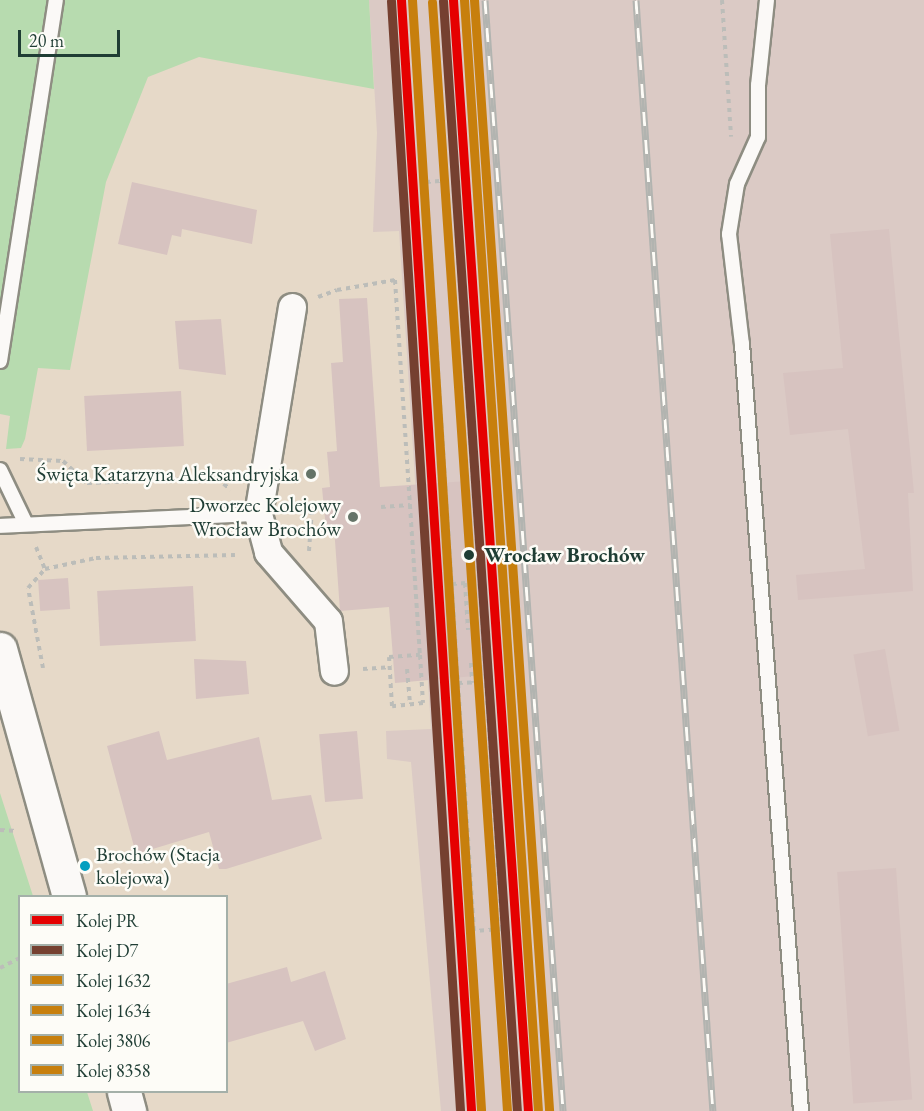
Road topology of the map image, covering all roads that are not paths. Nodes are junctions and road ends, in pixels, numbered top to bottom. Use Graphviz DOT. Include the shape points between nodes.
graph roads {
  1 [pos="56,0"];
  2 [pos="767,0"];
  3 [pos="292,307"];
  4 [pos="0,361"];
  5 [pos="0,470"];
  6 [pos="258,514"];
  7 [pos="26,524"];
  8 [pos="0,526"];
  9 [pos="0,650"];
  10 [pos="334,671"];
  11 [pos="68,895"];
  12 [pos="124,1093"];
  13 [pos="129,1111"];
  14 [pos="801,1111"];
  1 -- 4 [label="lane"];
  2 -- 14 [label="lane" via="758,85 758,137 737,184 729,234 742,344"];
  3 -- 6 [label="street"];
  5 -- 7 [label="lane"];
  6 -- 7 [label="lane"];
  6 -- 10 [label="street" via="268,552 328,621"];
  7 -- 8 [label="lane"];
  9 -- 11 [label="street"];
  12 -- 13 [label="street"];
}
